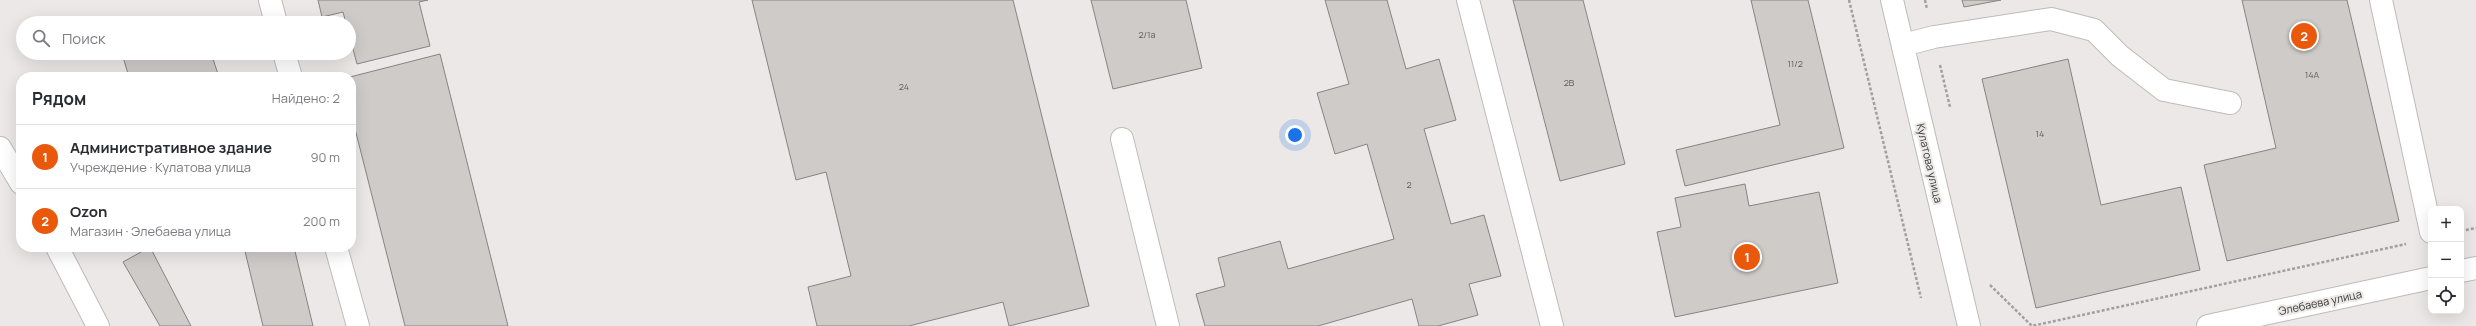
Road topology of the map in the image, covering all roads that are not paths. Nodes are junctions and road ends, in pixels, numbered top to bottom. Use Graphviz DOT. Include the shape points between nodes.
graph roads {
  1 [pos="270,0"];
  2 [pos="1468,0"];
  3 [pos="1892,0"];
  4 [pos="2381,0"];
  5 [pos="274,16"];
  6 [pos="1903,45"];
  7 [pos="286,60"];
  8 [pos="290,72"];
  9 [pos="2230,103"];
  10 [pos="1122,140"];
  11 [pos="0,148"];
  12 [pos="16,175"];
  13 [pos="2428,218"];
  14 [pos="60,252"];
  15 [pos="337,252"];
  16 [pos="2476,268"];
  17 [pos="2464,270"];
  18 [pos="2428,279"];
  19 [pos="98,326"];
  20 [pos="358,326"];
  21 [pos="1168,326"];
  22 [pos="1552,326"];
  23 [pos="1969,326"];
  24 [pos="2208,326"];
  1 -- 5 [label="main road"];
  2 -- 22 [label="main road"];
  3 -- 6 [label="main road, Кулатова улица"];
  4 -- 13 [label="main road"];
  6 -- 9 [label="main road" via="1934,37 2051,19 2094,30 2120,56 2164,90"];
  6 -- 23 [label="main road, Кулатова улица"];
  7 -- 8 [label="main road"];
  10 -- 21 [label="main road"];
  11 -- 12 [label="main road"];
  14 -- 19 [label="main road"];
  15 -- 20 [label="main road"];
  16 -- 17 [label="main road"];
  18 -- 24 [label="main road, Элебаева улица"];
}
